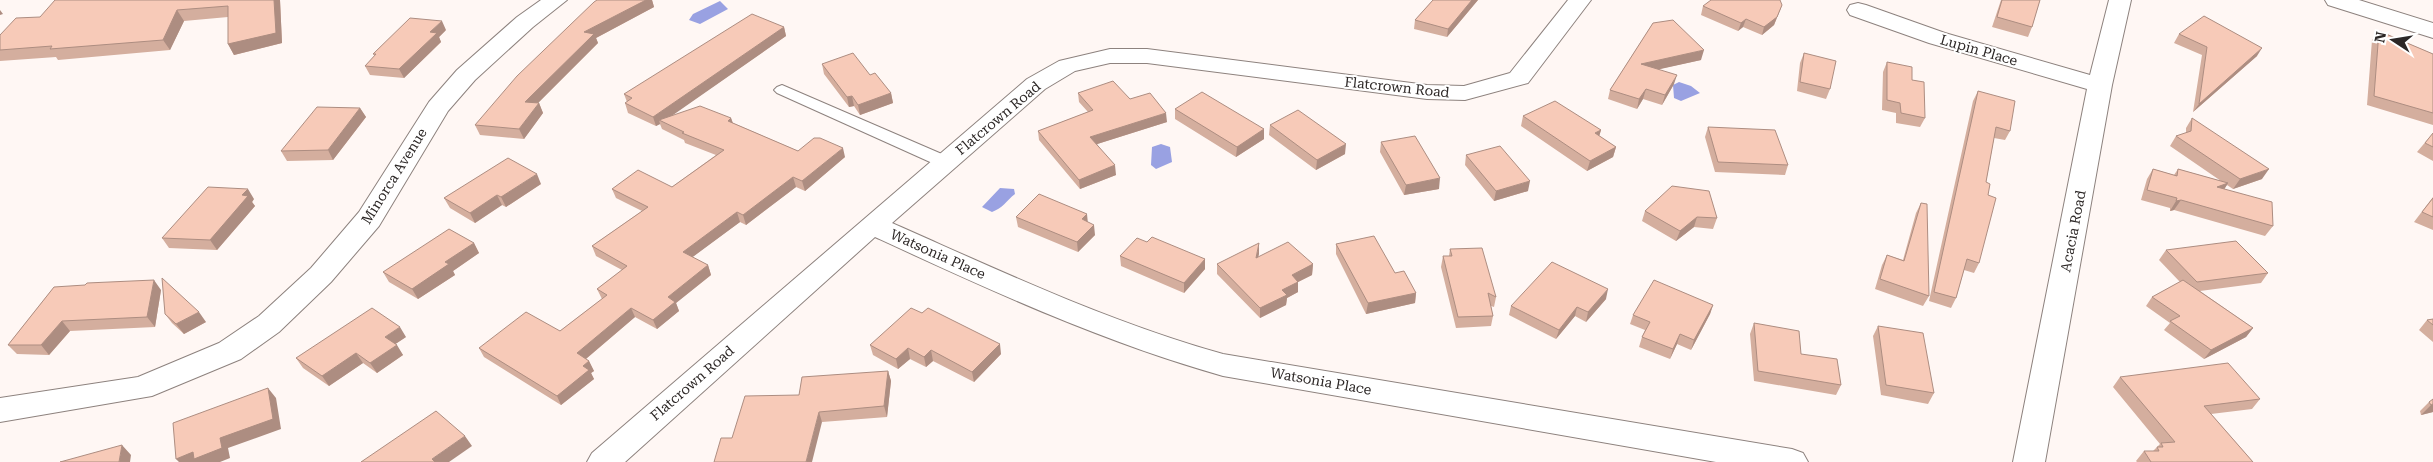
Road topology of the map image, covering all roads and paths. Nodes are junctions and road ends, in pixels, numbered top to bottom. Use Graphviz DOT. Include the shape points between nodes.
graph roads {
  1 [pos="556,0"];
  2 [pos="1580,0"];
  3 [pos="2120,0"];
  4 [pos="2336,0"];
  5 [pos="1858,10"];
  6 [pos="2433,31"];
  7 [pos="2100,85"];
  8 [pos="782,90"];
  9 [pos="945,162"];
  10 [pos="872,225"];
  11 [pos="0,410"];
  12 [pos="603,462"];
  13 [pos="1792,462"];
  14 [pos="2029,462"];
  1 -- 11 [label="street, Minorca Avenue" via="525,22 466,76 438,107 369,219 321,275 269,324 230,351 140,388"];
  2 -- 9 [label="street, Flatcrown Road" via="1519,78 1465,93 1428,92 1147,56 1110,56 1067,66 1036,84"];
  3 -- 7 [label="street, Acacia Road"];
  4 -- 6 [label="street"];
  5 -- 7 [label="street, Lupin Place" via="1938,38"];
  7 -- 14 [label="street, Acacia Road"];
  8 -- 9 [label="lane"];
  9 -- 10 [label="street, Flatcrown Road"];
  10 -- 12 [label="street, Flatcrown Road"];
  10 -- 13 [label="street, Watsonia Place" via="1109,330 1176,353 1233,366"];
}
